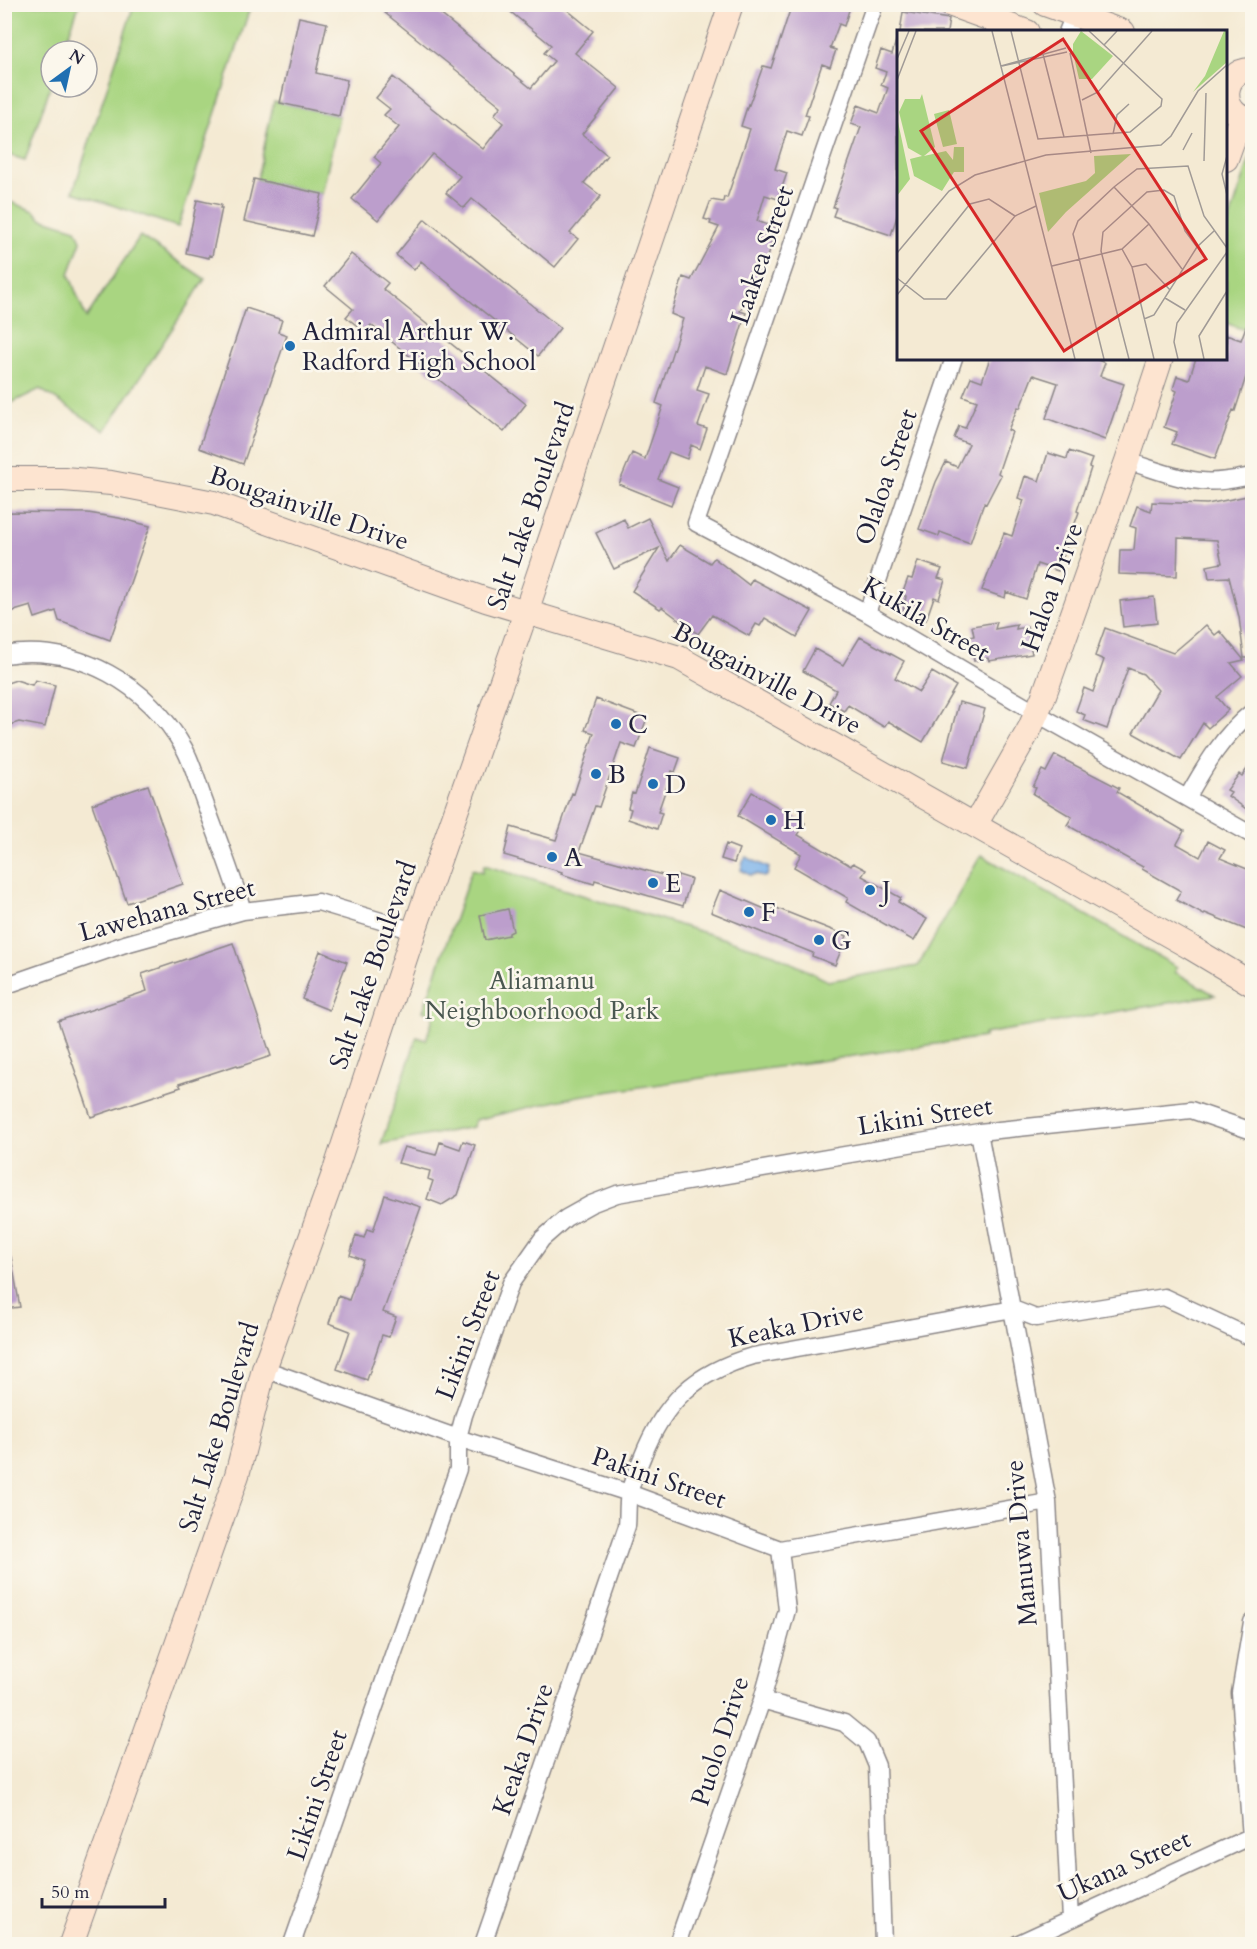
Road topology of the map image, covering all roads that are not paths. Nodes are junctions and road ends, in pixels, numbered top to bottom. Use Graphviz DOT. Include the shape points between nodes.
graph roads {
  1 [pos="731,4"];
  2 [pos="875,4"];
  3 [pos="949,4"];
  4 [pos="1045,4"];
  5 [pos="1070,23"];
  6 [pos="1021,30"];
  7 [pos="1111,30"];
  8 [pos="1240,69"];
  9 [pos="1236,108"];
  10 [pos="1227,154"];
  11 [pos="953,360"];
  12 [pos="1160,360"];
  13 [pos="1127,460"];
  14 [pos="1252,476"];
  15 [pos="4,479"];
  16 [pos="696,523"];
  17 [pos="526,612"];
  18 [pos="867,613"];
  19 [pos="4,655"];
  20 [pos="1252,712"];
  21 [pos="1036,713"];
  22 [pos="1187,798"];
  23 [pos="975,825"];
  24 [pos="1252,835"];
  25 [pos="243,911"];
  26 [pos="414,931"];
  27 [pos="1252,984"];
  28 [pos="4,986"];
  29 [pos="1252,1131"];
  30 [pos="979,1132"];
  31 [pos="1013,1309"];
  32 [pos="1252,1338"];
  33 [pos="264,1369"];
  34 [pos="458,1438"];
  35 [pos="630,1493"];
  36 [pos="1048,1502"];
  37 [pos="780,1549"];
  38 [pos="1252,1622"];
  39 [pos="762,1700"];
  40 [pos="1252,1837"];
  41 [pos="1070,1918"];
  42 [pos="71,1944"];
  43 [pos="292,1944"];
  44 [pos="483,1944"];
  45 [pos="677,1944"];
  46 [pos="883,1944"];
  47 [pos="1017,1944"];
  1 -- 17 [label="street, Salt Lake Boulevard"];
  2 -- 16 [label="street, Laakea Street"];
  3 -- 6 [label="street"];
  4 -- 5 [label="street"];
  5 -- 7 [label="street"];
  8 -- 9 [label="street" via="1228,85"];
  9 -- 10 [label="street"];
  11 -- 18 [label="street, Olaloa Street"];
  12 -- 13 [label="street, Haloa Drive"];
  13 -- 14 [label="street" via="1201,481"];
  13 -- 21 [label="street, Haloa Drive"];
  15 -- 17 [label="street, Bougainville Drive" via="111,483 214,503"];
  16 -- 18 [label="street, Kukila Street"];
  17 -- 23 [label="street, Bougainville Drive" via="679,658"];
  17 -- 26 [label="street, Salt Lake Boulevard"];
  18 -- 21 [label="street, Kukila Street"];
  19 -- 25 [label="street" via="74,659 108,672 147,699 185,749"];
  20 -- 22 [label="street" via="1218,747"];
  21 -- 22 [label="street, Kukila Street"];
  21 -- 23 [label="street, Haloa Drive"];
  22 -- 24 [label="street, Kukila Street"];
  23 -- 27 [label="street, Bougainville Drive"];
  25 -- 26 [label="street, Lawehana Street" via="318,902"];
  25 -- 28 [label="street, Lawehana Street" via="125,944"];
  26 -- 33 [label="street, Salt Lake Boulevard"];
  29 -- 30 [label="street, Likini Street" via="1191,1110"];
  30 -- 31 [label="street, Manuwa Drive"];
  30 -- 34 [label="street, Likini Street" via="617,1194 566,1218 542,1239 511,1283"];
  31 -- 32 [label="street, Keaka Drive" via="1036,1318 1164,1297"];
  31 -- 35 [label="street, Keaka Drive" via="727,1364 700,1379 663,1414 652,1432"];
  31 -- 36 [label="street, Manuwa Drive"];
  33 -- 34 [label="street, Pakini Street"];
  33 -- 42 [label="street, Salt Lake Boulevard" via="237,1475"];
  34 -- 35 [label="street, Pakini Street"];
  34 -- 43 [label="street, Likini Street" via="458,1469"];
  35 -- 37 [label="street, Pakini Street"];
  35 -- 44 [label="street, Keaka Drive" via="627,1526"];
  36 -- 37 [label="street"];
  36 -- 41 [label="street, Manuwa Drive"];
  37 -- 39 [label="street, Puolo Drive" via="787,1610"];
  38 -- 40 [label="street" via="1240,1693"];
  39 -- 45 [label="street, Puolo Drive"];
  39 -- 46 [label="street" via="844,1723 867,1742 877,1766"];
  40 -- 41 [label="street, Ukana Street"];
  41 -- 47 [label="street, Ukana Street"];
}
